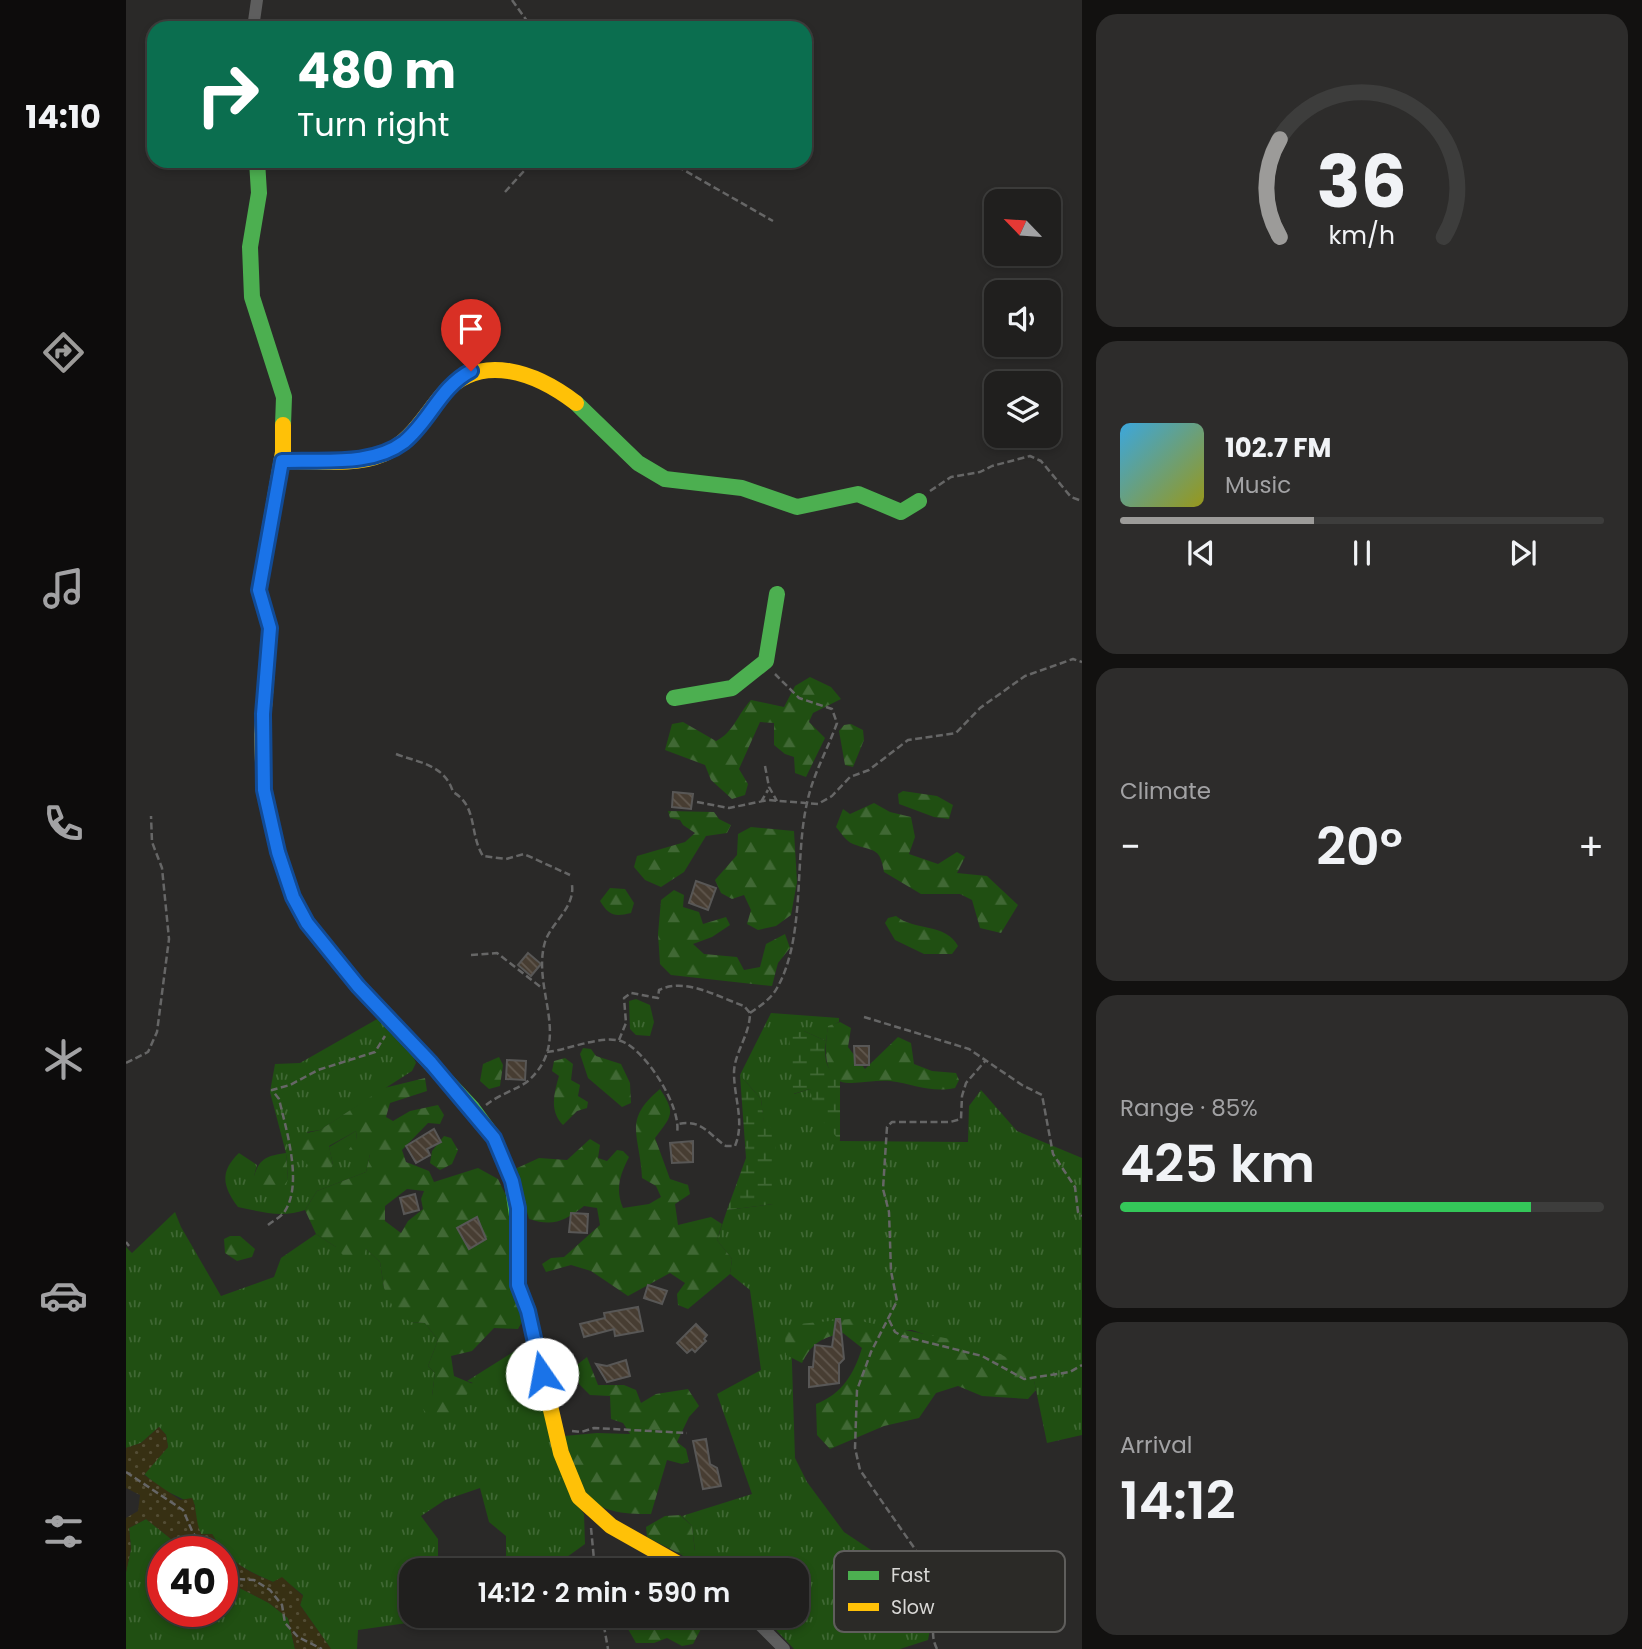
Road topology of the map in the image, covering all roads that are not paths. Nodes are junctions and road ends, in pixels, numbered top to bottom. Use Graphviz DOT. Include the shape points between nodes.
graph roads {
  1 [pos="257,0"];
  2 [pos="254,21"];
  3 [pos="257,168"];
  4 [pos="282,461"];
  5 [pos="919,501"];
  6 [pos="777,594"];
  7 [pos="674,698"];
  8 [pos="668,1558"];
  9 [pos="763,1628"];
  10 [pos="784,1649"];
  1 -- 2 [label="street"];
  3 -- 4 [label="street" via="259,193 250,247 252,297 284,397"];
  4 -- 5 [label="street" via="382,455 405,441 455,379 471,371 495,369 527,376 570,397 634,460 677,485 754,490 790,506 853,494 901,512"];
  4 -- 8 [label="street" via="259,590 270,628 263,710 264,790 293,897 307,923 358,986 494,1138 512,1181 520,1237 518,1285 561,1453 579,1496 592,1510"];
  6 -- 7 [label="street" via="765,661 732,688"];
  9 -- 10 [label="street"];
}
